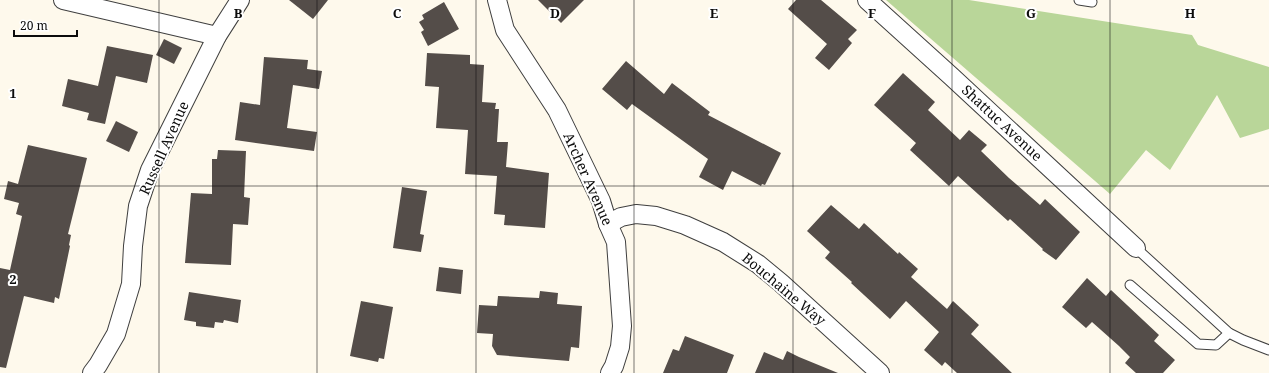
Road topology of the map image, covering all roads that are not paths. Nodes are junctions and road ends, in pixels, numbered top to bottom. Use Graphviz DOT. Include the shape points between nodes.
graph roads {
  1 [pos="63,0"];
  2 [pos="240,0"];
  3 [pos="496,0"];
  4 [pos="867,0"];
  5 [pos="1079,0"];
  6 [pos="1092,2"];
  7 [pos="217,36"];
  8 [pos="608,224"];
  9 [pos="1136,248"];
  10 [pos="1130,285"];
  11 [pos="1229,333"];
  12 [pos="1269,350"];
  13 [pos="92,373"];
  14 [pos="610,373"];
  15 [pos="880,373"];
  1 -- 7 [label="street"];
  2 -- 7 [label="street, Russell Avenue"];
  3 -- 8 [label="street, Archer Avenue" via="505,30 558,110 601,201"];
  4 -- 9 [label="street, Shattuc Avenue"];
  5 -- 6 [label="lane"];
  7 -- 13 [label="street, Russell Avenue" via="150,170 138,206 131,284 116,334"];
  8 -- 14 [label="street, Archer Avenue" via="616,242 622,326 620,347"];
  8 -- 15 [label="street, Bouchaine Way" via="621,217 636,214 656,216 685,225 723,242 758,264 781,283"];
  9 -- 11 [label="lane"];
  10 -- 11 [label="lane" via="1198,344 1216,346"];
  11 -- 12 [label="lane"];
}
